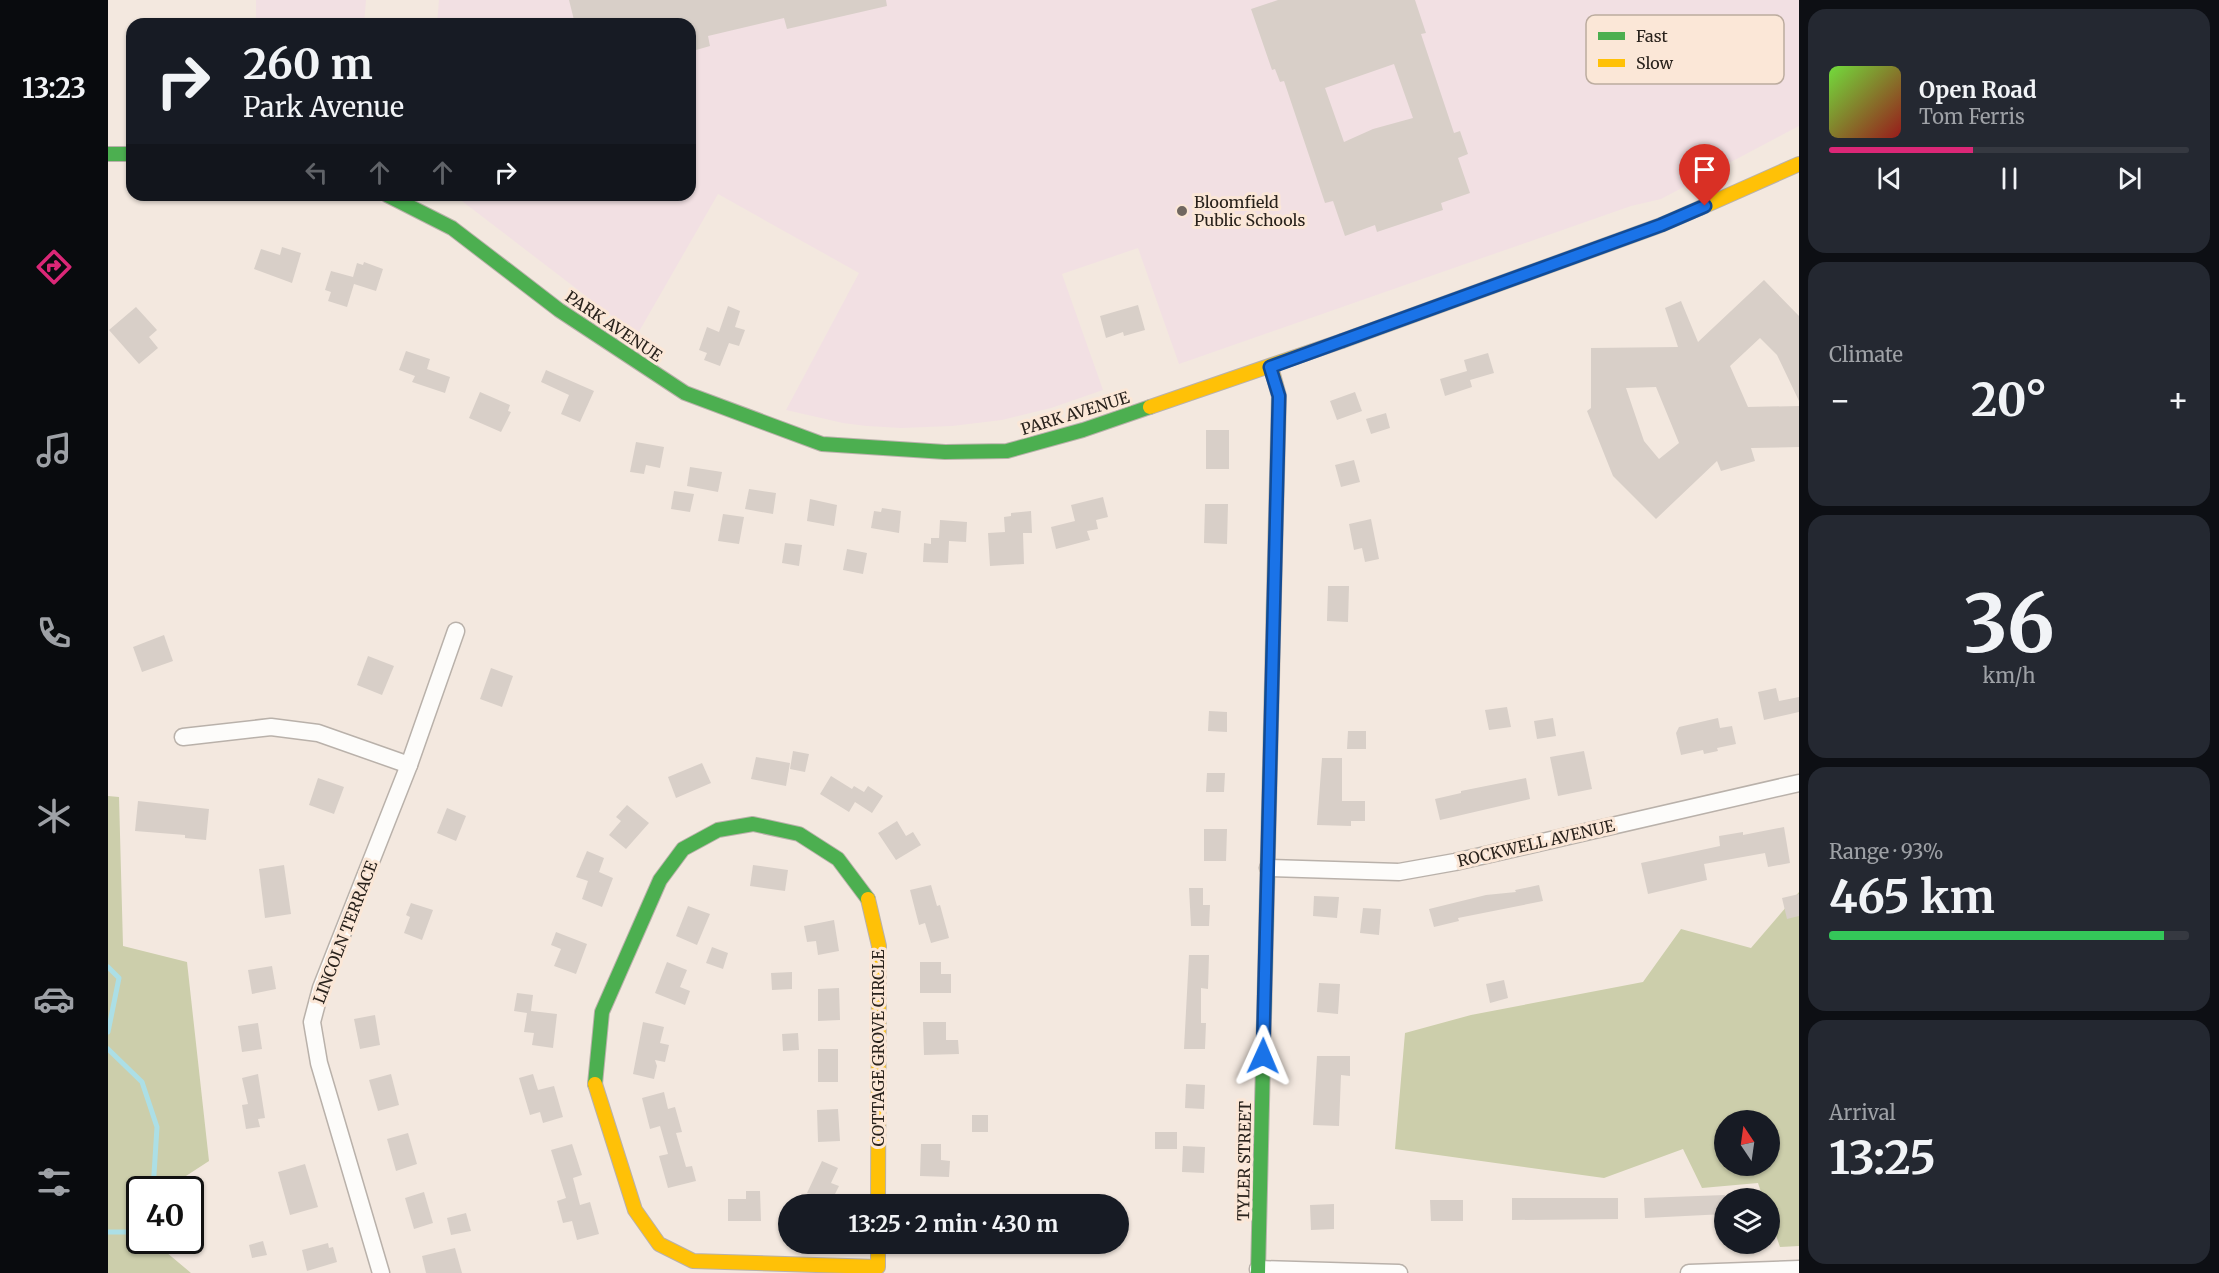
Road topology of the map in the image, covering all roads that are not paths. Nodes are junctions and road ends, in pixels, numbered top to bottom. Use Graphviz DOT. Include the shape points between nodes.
graph roads {
  1 [pos="108,154"];
  2 [pos="126,154"];
  3 [pos="1799,164"];
  4 [pos="399,201"];
  5 [pos="1270,367"];
  6 [pos="456,631"];
  7 [pos="183,737"];
  8 [pos="409,765"];
  9 [pos="1799,783"];
  10 [pos="1268,867"];
  11 [pos="878,1194"];
  12 [pos="878,1254"];
  13 [pos="1799,1269"];
  14 [pos="878,1270"];
  15 [pos="1258,1271"];
  16 [pos="381,1273"];
  17 [pos="1399,1273"];
  18 [pos="1689,1273"];
  1 -- 2 [label="street"];
  3 -- 5 [label="street, PARK AVENUE" via="1661,225"];
  4 -- 5 [label="street, PARK AVENUE" via="452,228 559,310 685,393 822,444 945,452 1007,451 1083,430"];
  5 -- 10 [label="street, TYLER STREET" via="1279,396"];
  6 -- 8 [label="street, LINCOLN TERRACE"];
  7 -- 8 [label="street" via="271,727 318,733"];
  8 -- 16 [label="street, LINCOLN TERRACE" via="321,988 312,1022 319,1064"];
  9 -- 10 [label="street, ROCKWELL AVENUE" via="1399,872"];
  10 -- 15 [label="street, TYLER STREET"];
  11 -- 14 [label="street, COTTAGE GROVE CIRCLE" via="879,946 869,901 838,860 799,834 753,824 718,830 683,849 660,880 602,1012 595,1085 634,1210 659,1244 693,1261"];
  12 -- 14 [label="street, COTTAGE GROVE CIRCLE"];
  13 -- 18 [label="street"];
  15 -- 17 [label="street"];
}
